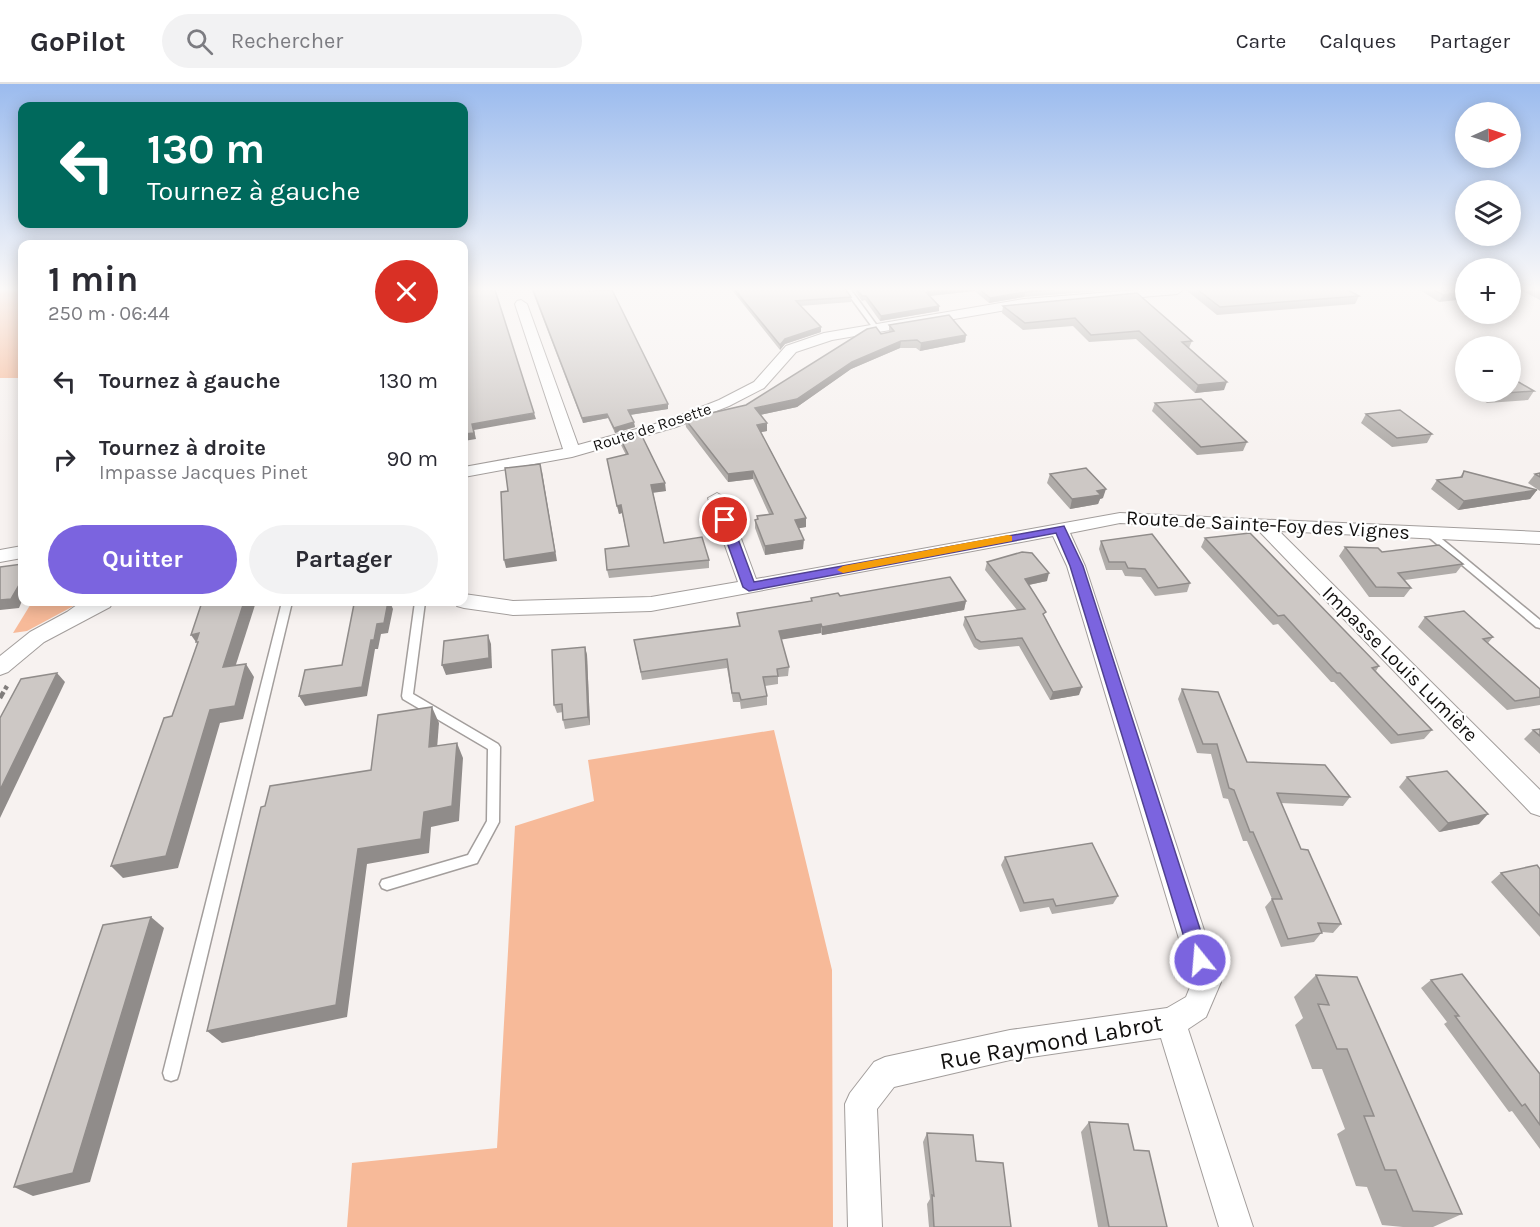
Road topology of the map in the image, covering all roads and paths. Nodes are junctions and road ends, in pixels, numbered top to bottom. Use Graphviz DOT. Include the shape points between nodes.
graph roads {
  1 [pos="535,343"];
  2 [pos="808,343"];
  3 [pos="572,452"];
  4 [pos="468,471"];
  5 [pos="717,498"];
  6 [pos="1261,523"];
  7 [pos="1059,529"];
  8 [pos="1428,532"];
  9 [pos="1540,538"];
  10 [pos="18,553"];
  11 [pos="0,556"];
  12 [pos="749,587"];
  13 [pos="468,602"];
  14 [pos="88,606"];
  15 [pos="95,606"];
  16 [pos="286,606"];
  17 [pos="419,606"];
  18 [pos="74,617"];
  19 [pos="1540,625"];
  20 [pos="0,667"];
  21 [pos="1540,806"];
  22 [pos="387,884"];
  23 [pos="1171,1022"];
  24 [pos="171,1073"];
  25 [pos="865,1227"];
  26 [pos="1236,1227"];
  1 -- 3 [label="street"];
  2 -- 3 [label="street, Route de Rosette" via="791,349 759,385 724,403 671,424"];
  3 -- 4 [label="street, Route de Rosette"];
  5 -- 12 [label="street"];
  6 -- 7 [label="street, Route de Sainte-Foy des Vignes" via="1120,518"];
  6 -- 8 [label="street, Route de Sainte-Foy des Vignes"];
  6 -- 21 [label="street, Impasse Louis Lumière"];
  7 -- 12 [label="street, Route de Sainte-Foy des Vignes"];
  7 -- 23 [label="street, Rue Raymond Labrot" via="1076,566 1207,982 1196,1007"];
  8 -- 9 [label="street, Route de Sainte-Foy des Vignes"];
  8 -- 19 [label="lane"];
  10 -- 11 [label="street"];
  12 -- 13 [label="street, Route de Sainte-Foy des Vignes" via="651,604 513,608"];
  14 -- 18 [label="street"];
  15 -- 18 [label="street"];
  16 -- 24 [label="lane"];
  17 -- 22 [label="lane" via="406,696 494,747 493,822 472,859"];
  18 -- 20 [label="street" via="37,637"];
  23 -- 25 [label="street, Rue Raymond Labrot" via="1010,1045 885,1073 861,1104"];
  23 -- 26 [label="street"];
}
